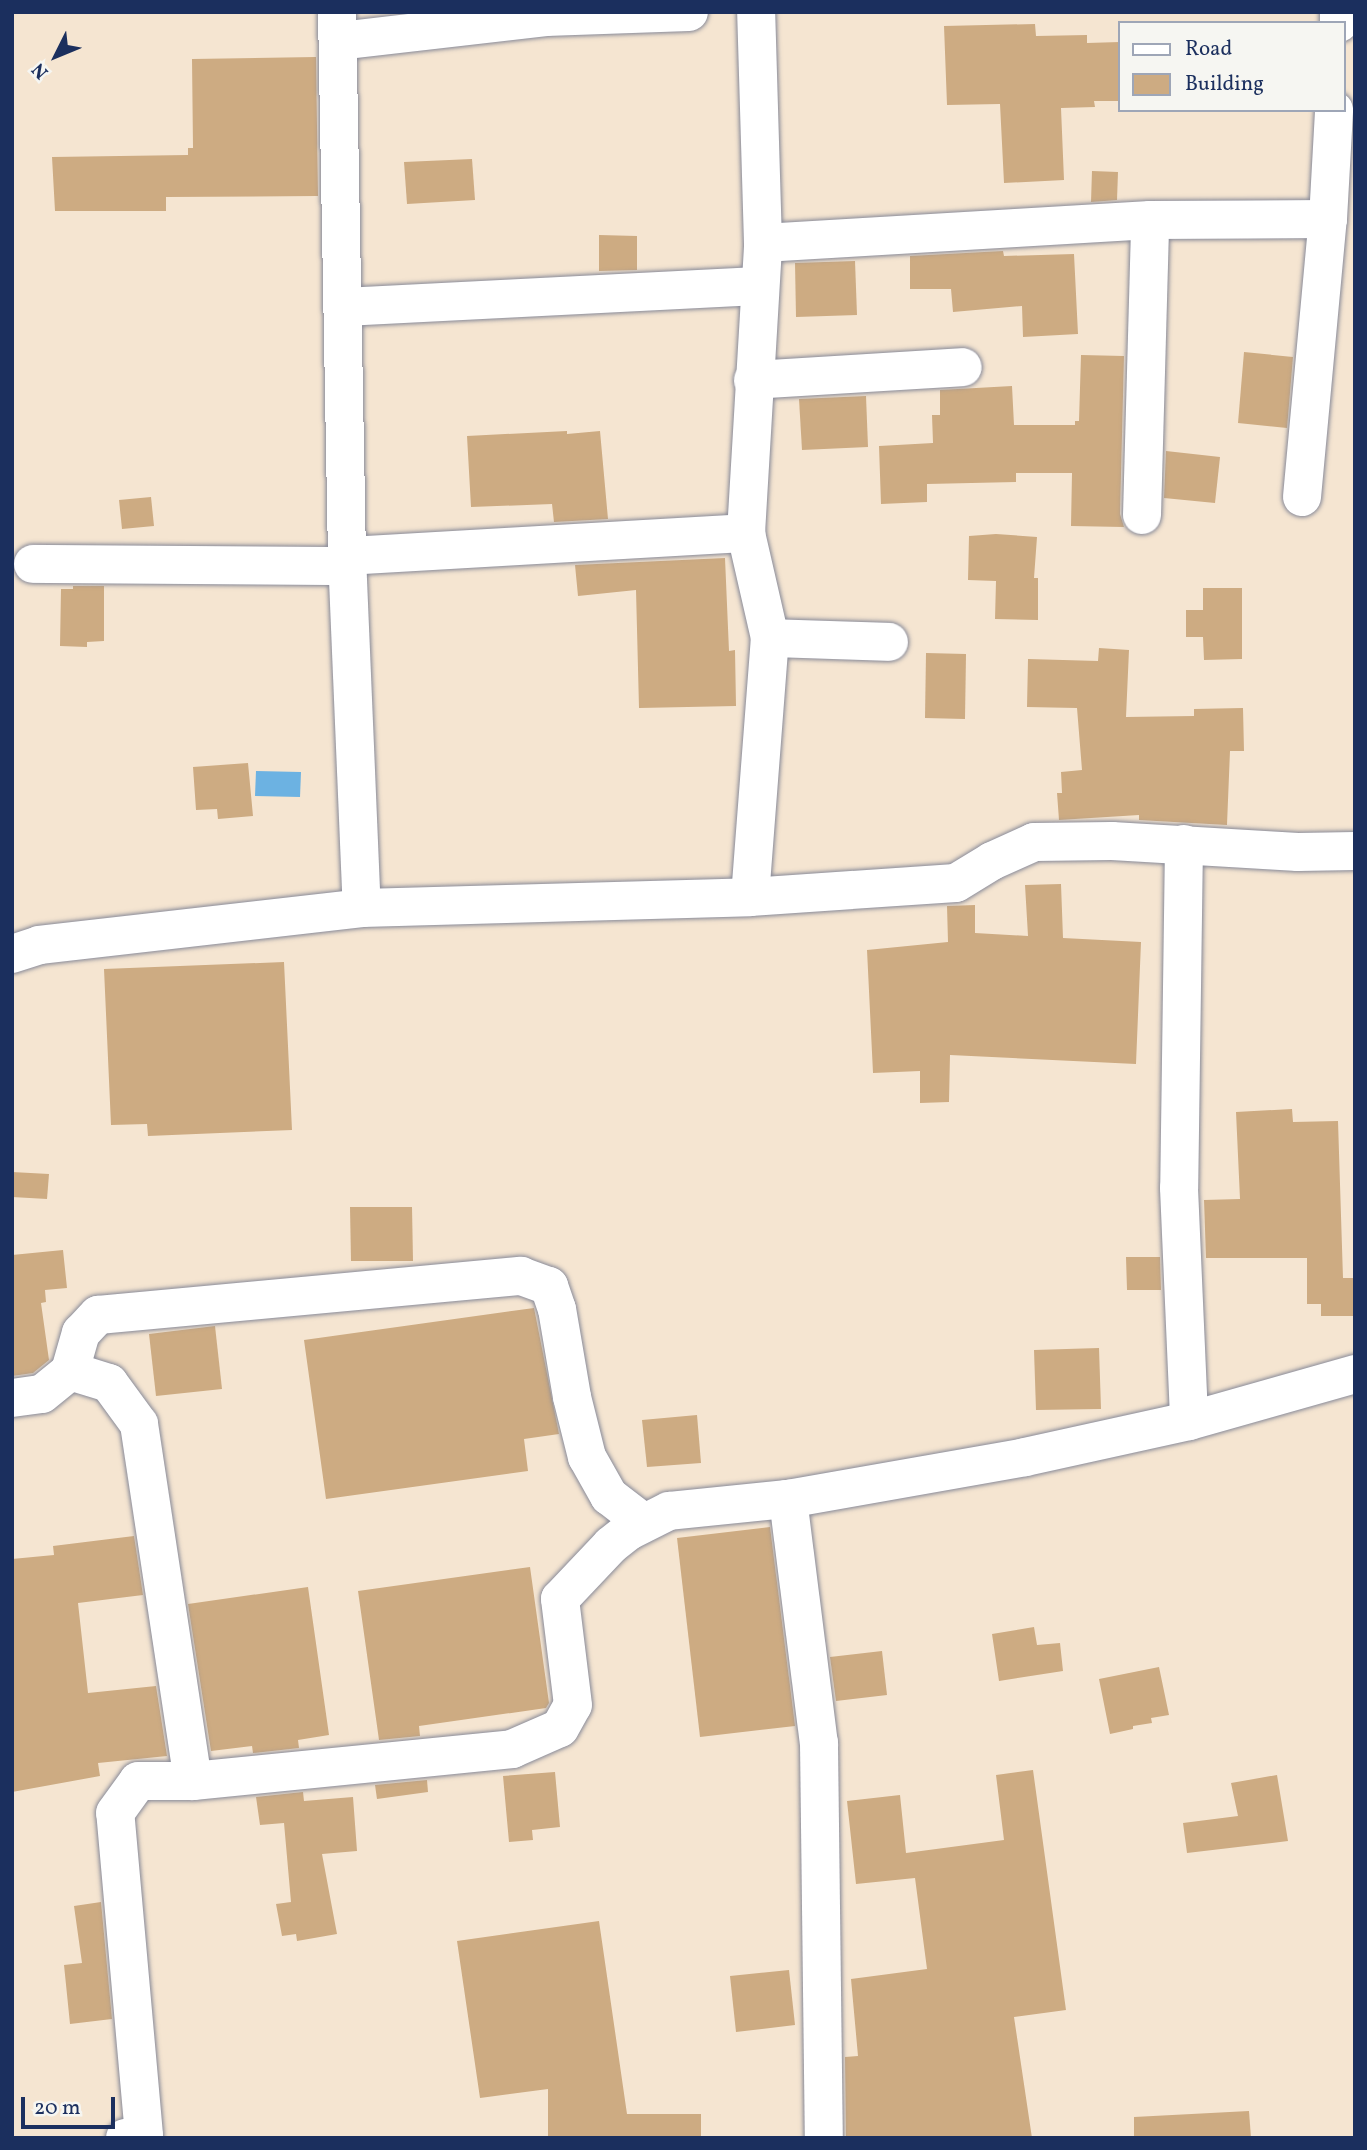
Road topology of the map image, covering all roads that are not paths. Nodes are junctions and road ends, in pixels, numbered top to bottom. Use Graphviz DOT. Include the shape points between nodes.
graph roads {
  1 [pos="689,12"];
  2 [pos="756,12"];
  3 [pos="546,15"];
  4 [pos="338,27"];
  5 [pos="1334,112"];
  6 [pos="1328,219"];
  7 [pos="1150,220"];
  8 [pos="763,243"];
  9 [pos="758,286"];
  10 [pos="343,307"];
  11 [pos="964,367"];
  12 [pos="753,380"];
  13 [pos="1302,498"];
  14 [pos="1142,515"];
  15 [pos="746,533"];
  16 [pos="347,561"];
  17 [pos="33,564"];
  18 [pos="770,638"];
  19 [pos="889,642"];
  20 [pos="1184,844"];
  21 [pos="1355,850"];
  22 [pos="750,897"];
  23 [pos="362,908"];
  24 [pos="12,954"];
  25 [pos="70,1371"];
  26 [pos="1355,1374"];
  27 [pos="12,1398"];
  28 [pos="1189,1421"];
  29 [pos="788,1499"];
  30 [pos="644,1523"];
  31 [pos="193,1781"];
  32 [pos="125,2138"];
  33 [pos="824,2138"];
  1 -- 3 [label="street"];
  2 -- 8 [label="street"];
  3 -- 4 [label="street"];
  4 -- 10 [label="street"];
  5 -- 6 [label="street"];
  6 -- 7 [label="street"];
  6 -- 13 [label="street"];
  7 -- 8 [label="street"];
  7 -- 14 [label="street"];
  8 -- 9 [label="street"];
  9 -- 10 [label="street"];
  9 -- 12 [label="street"];
  10 -- 16 [label="street"];
  11 -- 12 [label="street"];
  12 -- 15 [label="street"];
  15 -- 16 [label="street"];
  15 -- 18 [label="street"];
  16 -- 17 [label="street"];
  16 -- 23 [label="street"];
  18 -- 19 [label="street"];
  18 -- 22 [label="street"];
  20 -- 21 [label="street" via="1298,852"];
  20 -- 22 [label="street" via="1034,842 992,860 956,883"];
  20 -- 28 [label="street" via="1179,1188"];
  22 -- 23 [label="street"];
  23 -- 24 [label="street" via="39,945"];
  25 -- 27 [label="street" via="42,1394"];
  25 -- 30 [label="street" via="80,1333 98,1315 521,1276 549,1286 587,1457 609,1496"];
  25 -- 31 [label="street" via="109,1383 139,1424"];
  26 -- 28 [label="street"];
  28 -- 29 [label="street" via="1025,1457"];
  29 -- 30 [label="street" via="669,1511"];
  29 -- 33 [label="street" via="819,1743"];
  30 -- 31 [label="street" via="611,1545 560,1600 573,1705 560,1728 512,1749"];
  31 -- 32 [label="street" via="138,1781 115,1813 145,2135"];
}
